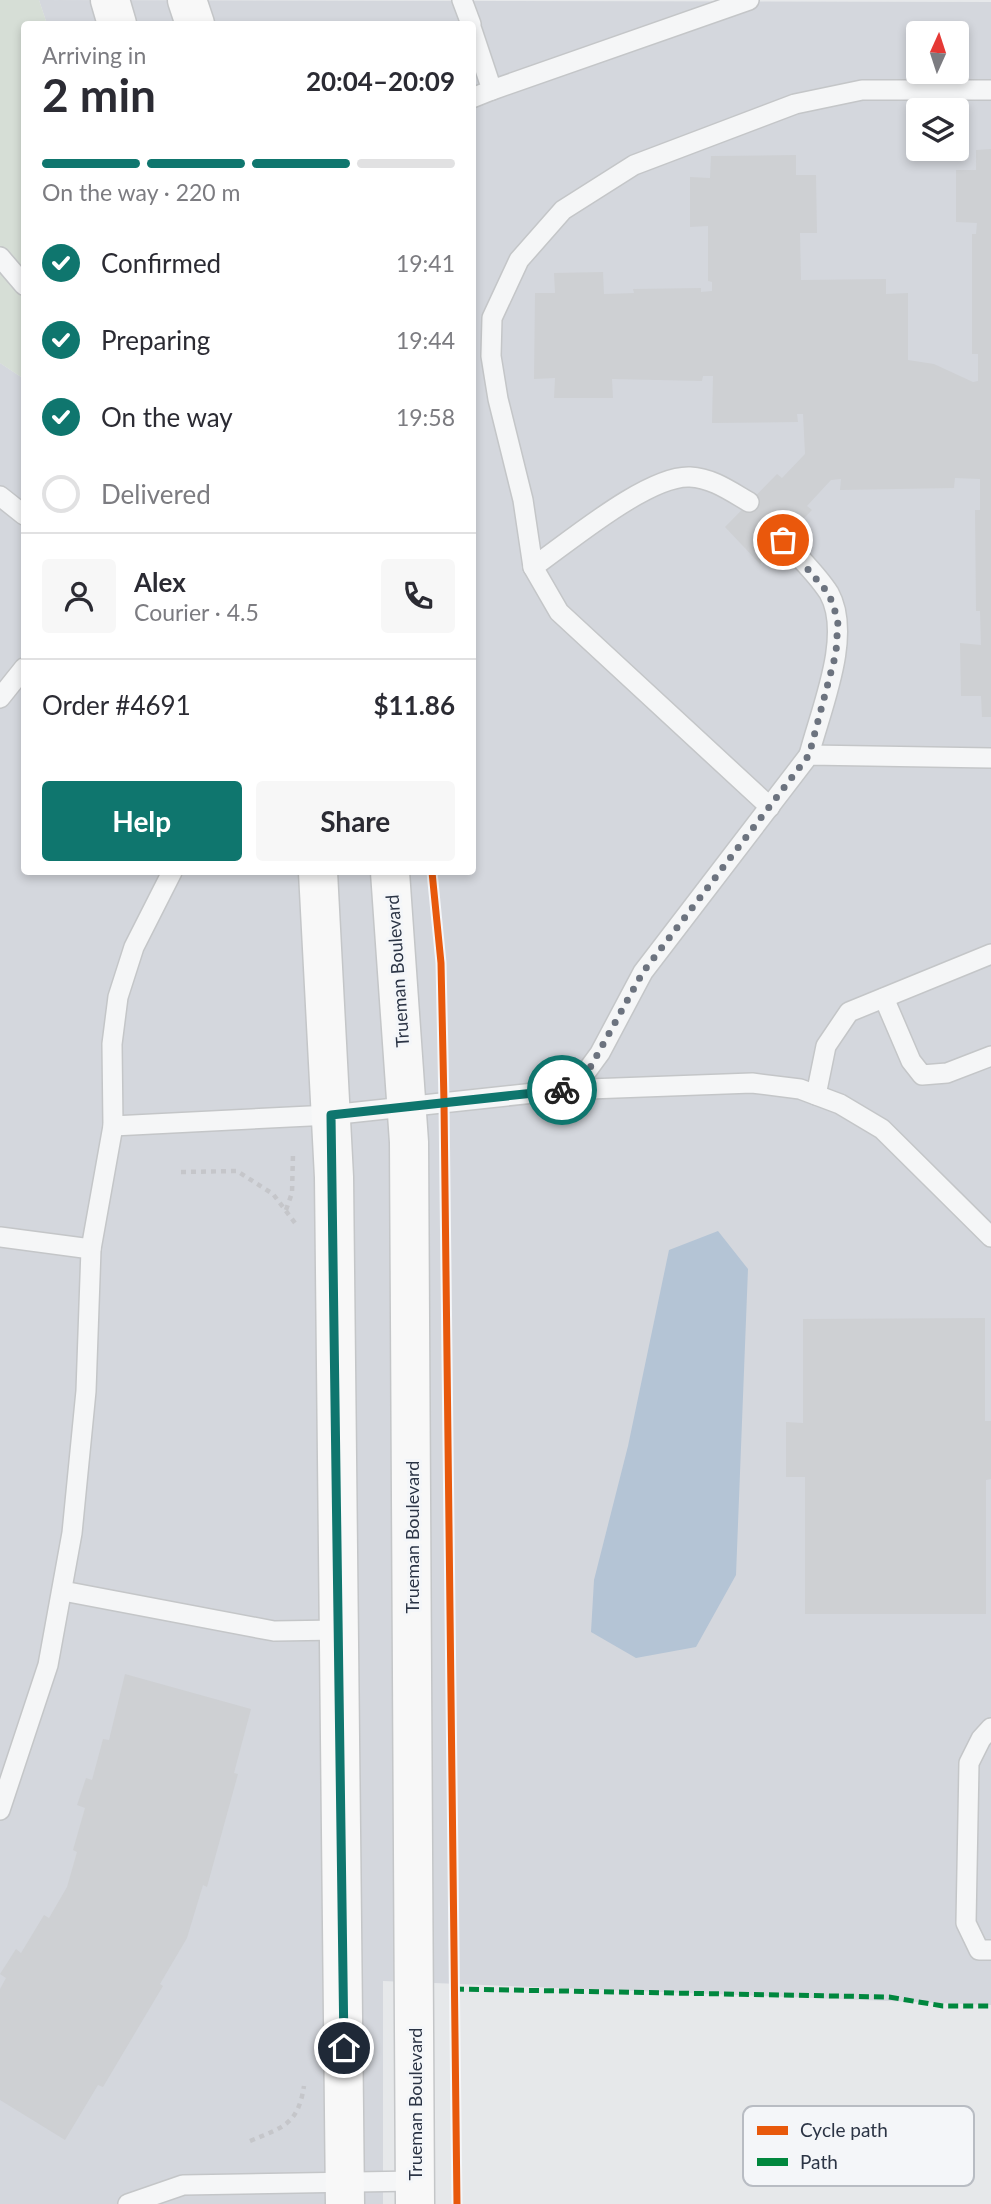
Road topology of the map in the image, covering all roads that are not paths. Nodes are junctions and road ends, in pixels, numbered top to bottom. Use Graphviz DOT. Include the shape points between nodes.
graph roads {
  1 [pos="110,0"];
  2 [pos="187,0"];
  3 [pos="463,0"];
  4 [pos="749,0"];
  5 [pos="116,21"];
  6 [pos="194,21"];
  7 [pos="470,21"];
  8 [pos="476,42"];
  9 [pos="492,90"];
  10 [pos="991,90"];
  11 [pos="476,96"];
  12 [pos="0,257"];
  13 [pos="21,282"];
  14 [pos="0,496"];
  15 [pos="749,502"];
  16 [pos="21,513"];
  17 [pos="783,540"];
  18 [pos="533,567"];
  19 [pos="21,672"];
  20 [pos="0,698"];
  21 [pos="809,755"];
  22 [pos="991,758"];
  23 [pos="770,807"];
  24 [pos="170,875"];
  25 [pos="318,875"];
  26 [pos="390,875"];
  27 [pos="991,954"];
  28 [pos="884,998"];
  29 [pos="991,1056"];
  30 [pos="562,1090"];
  31 [pos="816,1095"];
  32 [pos="407,1107"];
  33 [pos="331,1115"];
  34 [pos="113,1126"];
  35 [pos="0,1237"];
  36 [pos="991,1237"];
  37 [pos="91,1248"];
  38 [pos="63,1591"];
  39 [pos="339,1630"];
  40 [pos="991,1728"];
  41 [pos="0,1810"];
  42 [pos="991,1950"];
  43 [pos="344,2193"];
  44 [pos="415,2193"];
  45 [pos="196,2194"];
  46 [pos="128,2204"];
  1 -- 5 [label="main road"];
  2 -- 6 [label="main road"];
  3 -- 7 [label="lane"];
  4 -- 9 [label="lane"];
  8 -- 9 [label="lane"];
  9 -- 11 [label="lane"];
  10 -- 18 [label="lane" via="862,90 794,104 634,165 564,210 519,260 492,318 492,366 523,500"];
  12 -- 13 [label="lane"];
  14 -- 16 [label="lane"];
  15 -- 18 [label="lane" via="714,482 668,479"];
  17 -- 21 [label="lane" via="829,594 838,620 836,653"];
  18 -- 23 [label="lane" via="559,612"];
  19 -- 20 [label="lane"];
  21 -- 22 [label="lane"];
  21 -- 23 [label="lane"];
  23 -- 30 [label="lane" via="643,972 581,1079"];
  24 -- 34 [label="lane" via="134,947 118,997 112,1044"];
  25 -- 33 [label="main road"];
  26 -- 32 [label="main road, Trueman Boulevard"];
  27 -- 28 [label="lane"];
  28 -- 29 [label="lane" via="911,1061 922,1075 947,1073"];
  28 -- 31 [label="lane" via="849,1012 826,1046"];
  30 -- 31 [label="lane" via="752,1083"];
  30 -- 32 [label="lane"];
  31 -- 36 [label="lane" via="882,1129"];
  32 -- 33 [label="lane"];
  32 -- 44 [label="main road, Trueman Boulevard"];
  33 -- 34 [label="lane"];
  33 -- 39 [label="main road"];
  34 -- 37 [label="lane"];
  35 -- 37 [label="lane"];
  37 -- 38 [label="lane" via="77,1496"];
  38 -- 39 [label="lane" via="274,1631"];
  38 -- 41 [label="lane" via="48,1665"];
  39 -- 43 [label="main road"];
  40 -- 42 [label="lane" via="969,1763 965,1923 979,1950"];
  43 -- 44 [label="lane"];
  43 -- 45 [label="lane"];
  45 -- 46 [label="lane" via="183,2185"];
}
